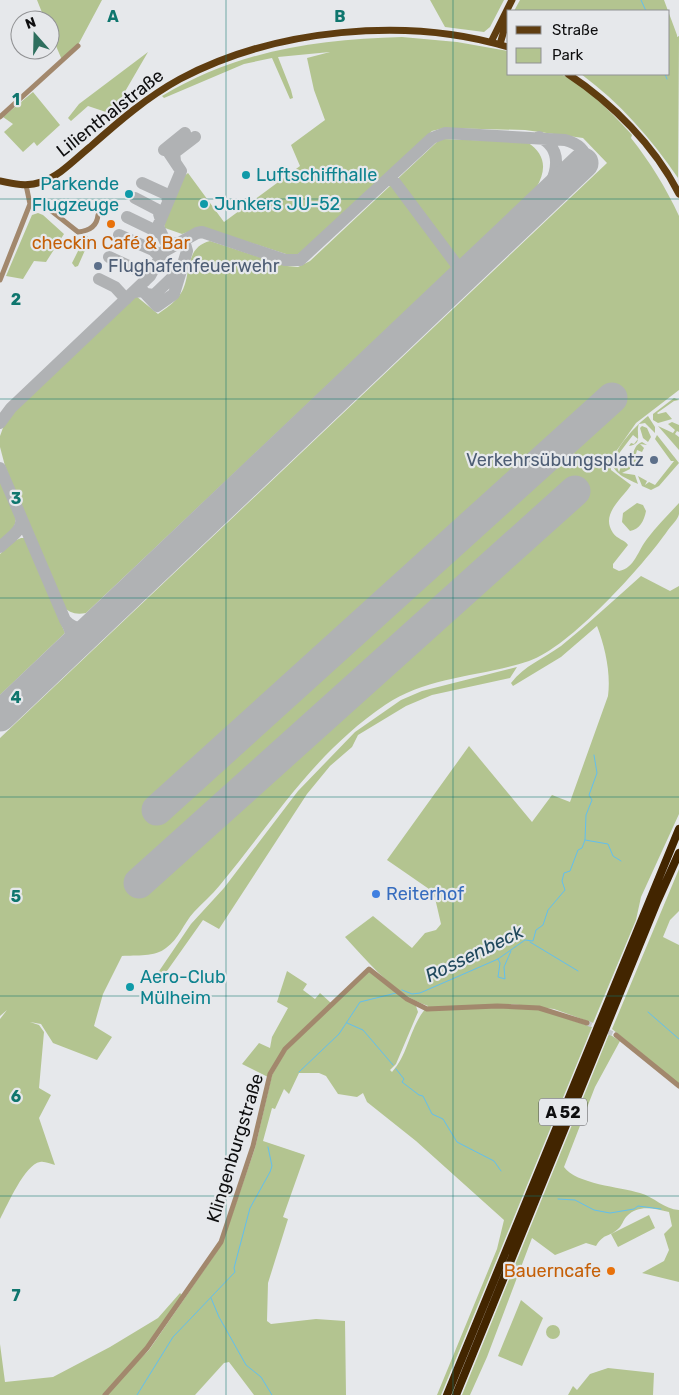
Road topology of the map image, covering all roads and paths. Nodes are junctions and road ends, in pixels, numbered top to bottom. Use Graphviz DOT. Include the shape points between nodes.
graph roads {
  1 [pos="507,11"];
  2 [pos="507,24"];
  3 [pos="491,42"];
  4 [pos="78,46"];
  5 [pos="504,46"];
  6 [pos="569,75"];
  7 [pos="0,118"];
  8 [pos="0,181"];
  9 [pos="26,185"];
  10 [pos="678,190"];
  11 [pos="31,200"];
  12 [pos="98,215"];
  13 [pos="0,280"];
  14 [pos="679,829"];
  15 [pos="679,853"];
  16 [pos="587,1023"];
  17 [pos="616,1035"];
  18 [pos="679,1086"];
  19 [pos="105,1395"];
  20 [pos="447,1395"];
  21 [pos="456,1395"];
  1 -- 3 [label="main road"];
  2 -- 5 [label="main road"];
  3 -- 5 [label="main road, Lilienthalstraße"];
  3 -- 9 [label="main road, Lilienthalstraße" via="420,32 362,31 313,36 257,49 202,68 159,91 57,174"];
  4 -- 7 [label="street"];
  6 -- 10 [label="main road" via="626,122"];
  8 -- 9 [label="main road"];
  9 -- 11 [label="street"];
  11 -- 12 [label="street" via="44,205 78,232 92,227"];
  11 -- 13 [label="street"];
  14 -- 20 [label="highway, A 52"];
  15 -- 21 [label="highway, A 52"];
  16 -- 19 [label="street, Klingenburgstraße" via="539,1008 427,1009 407,999 369,969 278,1059 270,1074 253,1146 221,1242 147,1348"];
  17 -- 18 [label="street"];
}
